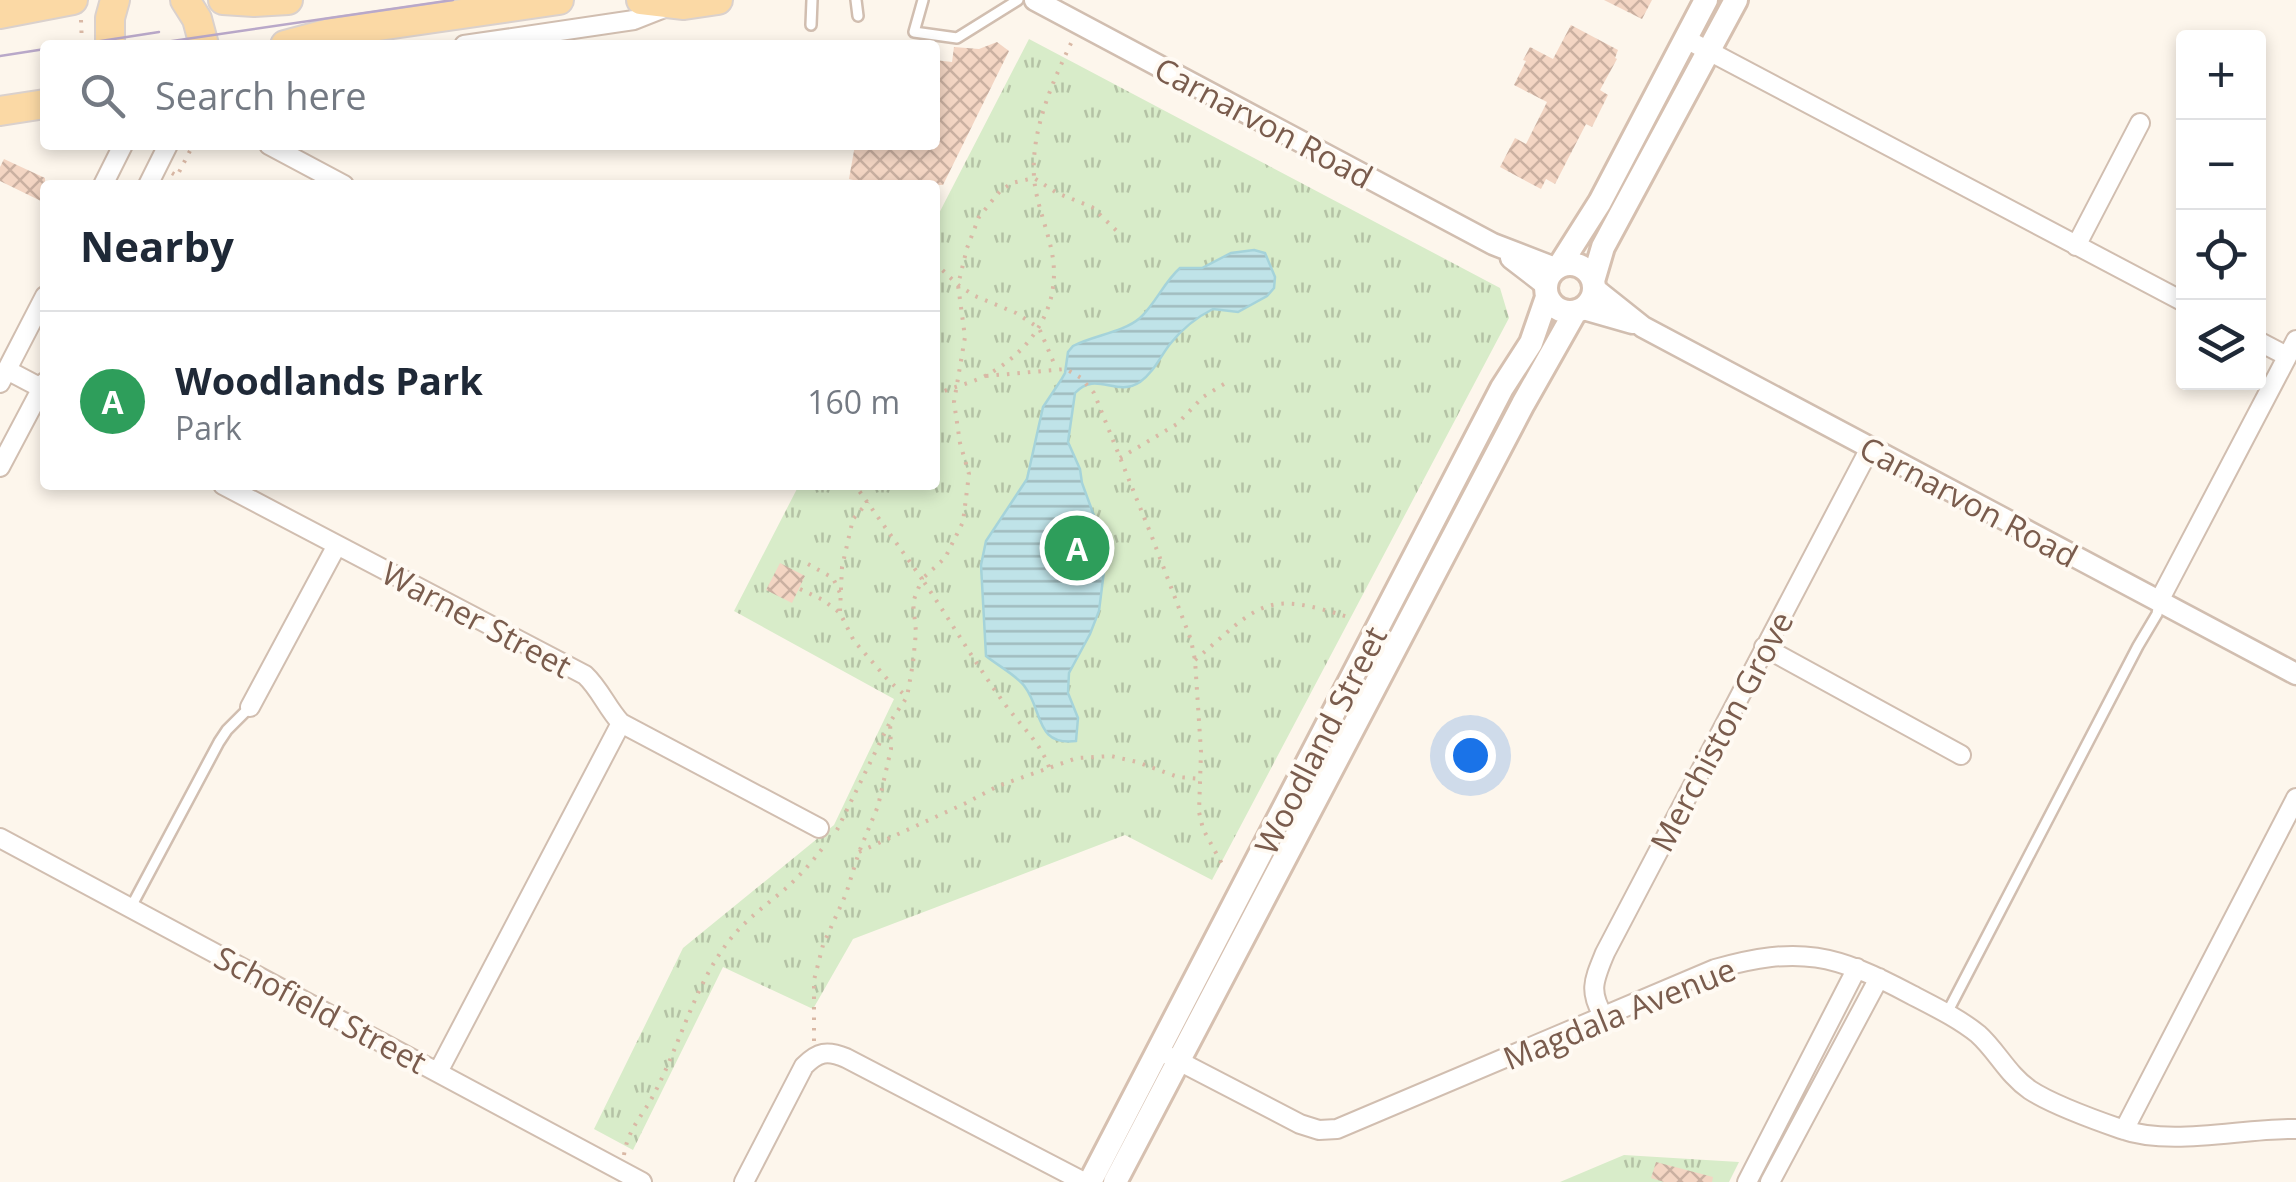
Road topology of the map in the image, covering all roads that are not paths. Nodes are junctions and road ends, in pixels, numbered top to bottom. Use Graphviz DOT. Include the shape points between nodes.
graph roads {
  1 [pos="73,0"];
  2 [pos="115,0"];
  3 [pos="186,0"];
  4 [pos="223,0"];
  5 [pos="288,0"];
  6 [pos="559,0"];
  7 [pos="641,0"];
  8 [pos="718,0"];
  9 [pos="812,0"];
  10 [pos="856,0"];
  11 [pos="923,0"];
  12 [pos="1018,0"];
  13 [pos="1035,0"];
  14 [pos="1706,0"];
  15 [pos="1736,0"];
  16 [pos="672,4"];
  17 [pos="0,14"];
  18 [pos="858,16"];
  19 [pos="811,25"];
  20 [pos="1686,39"];
  21 [pos="110,40"];
  22 [pos="203,40"];
  23 [pos="304,40"];
  24 [pos="497,40"];
  25 [pos="1708,51"];
  26 [pos="40,105"];
  27 [pos="0,112"];
  28 [pos="2140,123"];
  29 [pos="120,150"];
  30 [pos="166,150"];
  31 [pos="278,150"];
  32 [pos="105,180"];
  33 [pos="150,180"];
  34 [pos="334,180"];
  35 [pos="2076,246"];
  36 [pos="1552,279"];
  37 [pos="1586,297"];
  38 [pos="2180,300"];
  39 [pos="40,306"];
  40 [pos="2266,343"];
  41 [pos="2292,348"];
  42 [pos="4,376"];
  43 [pos="40,386"];
  44 [pos="40,394"];
  45 [pos="1870,448"];
  46 [pos="0,467"];
  47 [pos="233,490"];
  48 [pos="1431,526"];
  49 [pos="1453,538"];
  50 [pos="337,545"];
  51 [pos="2159,601"];
  52 [pos="1764,648"];
  53 [pos="2296,674"];
  54 [pos="250,708"];
  55 [pos="621,723"];
  56 [pos="1961,755"];
  57 [pos="2296,798"];
  58 [pos="827,835"];
  59 [pos="0,838"];
  60 [pos="131,908"];
  61 [pos="1858,968"];
  62 [pos="1879,978"];
  63 [pos="1947,1013"];
  64 [pos="1604,1017"];
  65 [pos="1169,1056"];
  66 [pos="438,1072"];
  67 [pos="2296,1129"];
  68 [pos="2124,1130"];
  69 [pos="1773,1132"];
  70 [pos="1791,1141"];
  71 [pos="642,1182"];
  72 [pos="744,1182"];
  73 [pos="1087,1182"];
  74 [pos="1115,1182"];
  75 [pos="1746,1182"];
  76 [pos="1770,1182"];
  1 -- 17 [label="main road"];
  2 -- 21 [label="main road"];
  3 -- 22 [label="main road"];
  4 -- 5 [label="main road"];
  6 -- 23 [label="main road"];
  7 -- 16 [label="main road"];
  8 -- 16 [label="main road"];
  9 -- 19 [label="lane"];
  10 -- 18 [label="lane"];
  11 -- 12 [label="lane" via="914,32 957,38"];
  13 -- 36 [label="street, Carnarvon Road"];
  14 -- 20 [label="main road, Woodland Street"];
  15 -- 25 [label="main road, Woodland Street"];
  16 -- 24 [label="street" via="638,19"];
  20 -- 25 [label="street"];
  20 -- 36 [label="main road, Woodland Street"];
  25 -- 35 [label="street"];
  25 -- 37 [label="main road, Woodland Street" via="1603,246"];
  26 -- 27 [label="main road"];
  28 -- 35 [label="street"];
  29 -- 32 [label="street"];
  30 -- 33 [label="street"];
  31 -- 34 [label="street"];
  35 -- 38 [label="street"];
  36 -- 37 [label="main road" via="1558,310"];
  36 -- 37 [label="main road" via="1568,264 1584,268"];
  36 -- 48 [label="main road, Woodland Street" via="1531,343"];
  37 -- 45 [label="street, Carnarvon Road"];
  37 -- 49 [label="main road, Woodland Street"];
  39 -- 42 [label="street"];
  40 -- 41 [label="street"];
  41 -- 51 [label="street"];
  42 -- 43 [label="street"];
  44 -- 46 [label="street"];
  45 -- 51 [label="street, Carnarvon Road"];
  45 -- 52 [label="street, Merchiston Grove"];
  47 -- 50 [label="street, Warner Street"];
  48 -- 49 [label="main road"];
  48 -- 65 [label="main road, Woodland Street"];
  49 -- 65 [label="main road, Woodland Street"];
  50 -- 54 [label="street"];
  50 -- 55 [label="street, Warner Street" via="585,675"];
  51 -- 53 [label="street, Carnarvon Road"];
  51 -- 63 [label="lane" via="2158,614"];
  52 -- 56 [label="street"];
  52 -- 64 [label="street, Merchiston Grove" via="1596,974 1595,1002"];
  54 -- 60 [label="lane" via="219,742"];
  55 -- 58 [label="street, Warner Street"];
  55 -- 66 [label="street"];
  57 -- 68 [label="street"];
  59 -- 60 [label="street, Schofield Street"];
  60 -- 66 [label="street, Schofield Street"];
  61 -- 62 [label="street, Magdala Avenue"];
  61 -- 64 [label="street, Magdala Avenue" via="1800,954 1756,958"];
  61 -- 69 [label="street"];
  62 -- 63 [label="street, Magdala Avenue"];
  62 -- 70 [label="street"];
  63 -- 68 [label="street, Magdala Avenue" via="1982,1037 2031,1091"];
  64 -- 65 [label="street, Magdala Avenue" via="1336,1129 1300,1124"];
  65 -- 73 [label="main road, Woodland Street"];
  65 -- 74 [label="main road, Woodland Street"];
  66 -- 71 [label="street, Schofield Street"];
  67 -- 68 [label="street, Magdala Avenue" via="2150,1137"];
  69 -- 70 [label="street"];
  69 -- 75 [label="street"];
  70 -- 76 [label="street"];
  72 -- 73 [label="street" via="804,1066 824,1052"];
}
